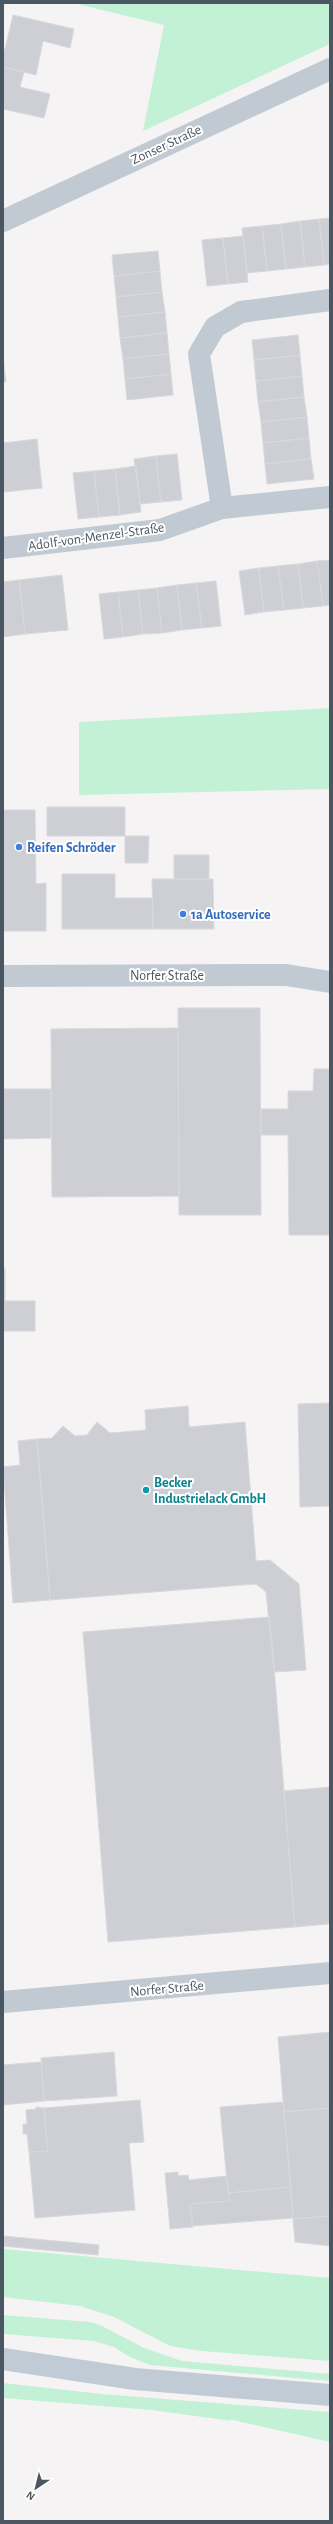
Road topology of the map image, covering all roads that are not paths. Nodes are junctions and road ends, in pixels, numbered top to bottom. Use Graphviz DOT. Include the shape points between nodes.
graph roads {
  1 [pos="330,69"];
  2 [pos="3,221"];
  3 [pos="330,300"];
  4 [pos="330,497"];
  5 [pos="222,508"];
  6 [pos="3,548"];
  7 [pos="3,976"];
  8 [pos="330,982"];
  9 [pos="330,1973"];
  10 [pos="3,2002"];
  11 [pos="3,2359"];
  12 [pos="330,2395"];
  1 -- 2 [label="street, Zonser Straße"];
  3 -- 5 [label="street" via="241,312 215,327 200,354"];
  4 -- 5 [label="street, Adolf-von-Menzel-Straße"];
  5 -- 6 [label="street, Adolf-von-Menzel-Straße" via="160,530"];
  7 -- 8 [label="street, Norfer Straße" via="286,974"];
  9 -- 10 [label="street, Norfer Straße"];
  11 -- 12 [label="main road" via="135,2379"];
}
